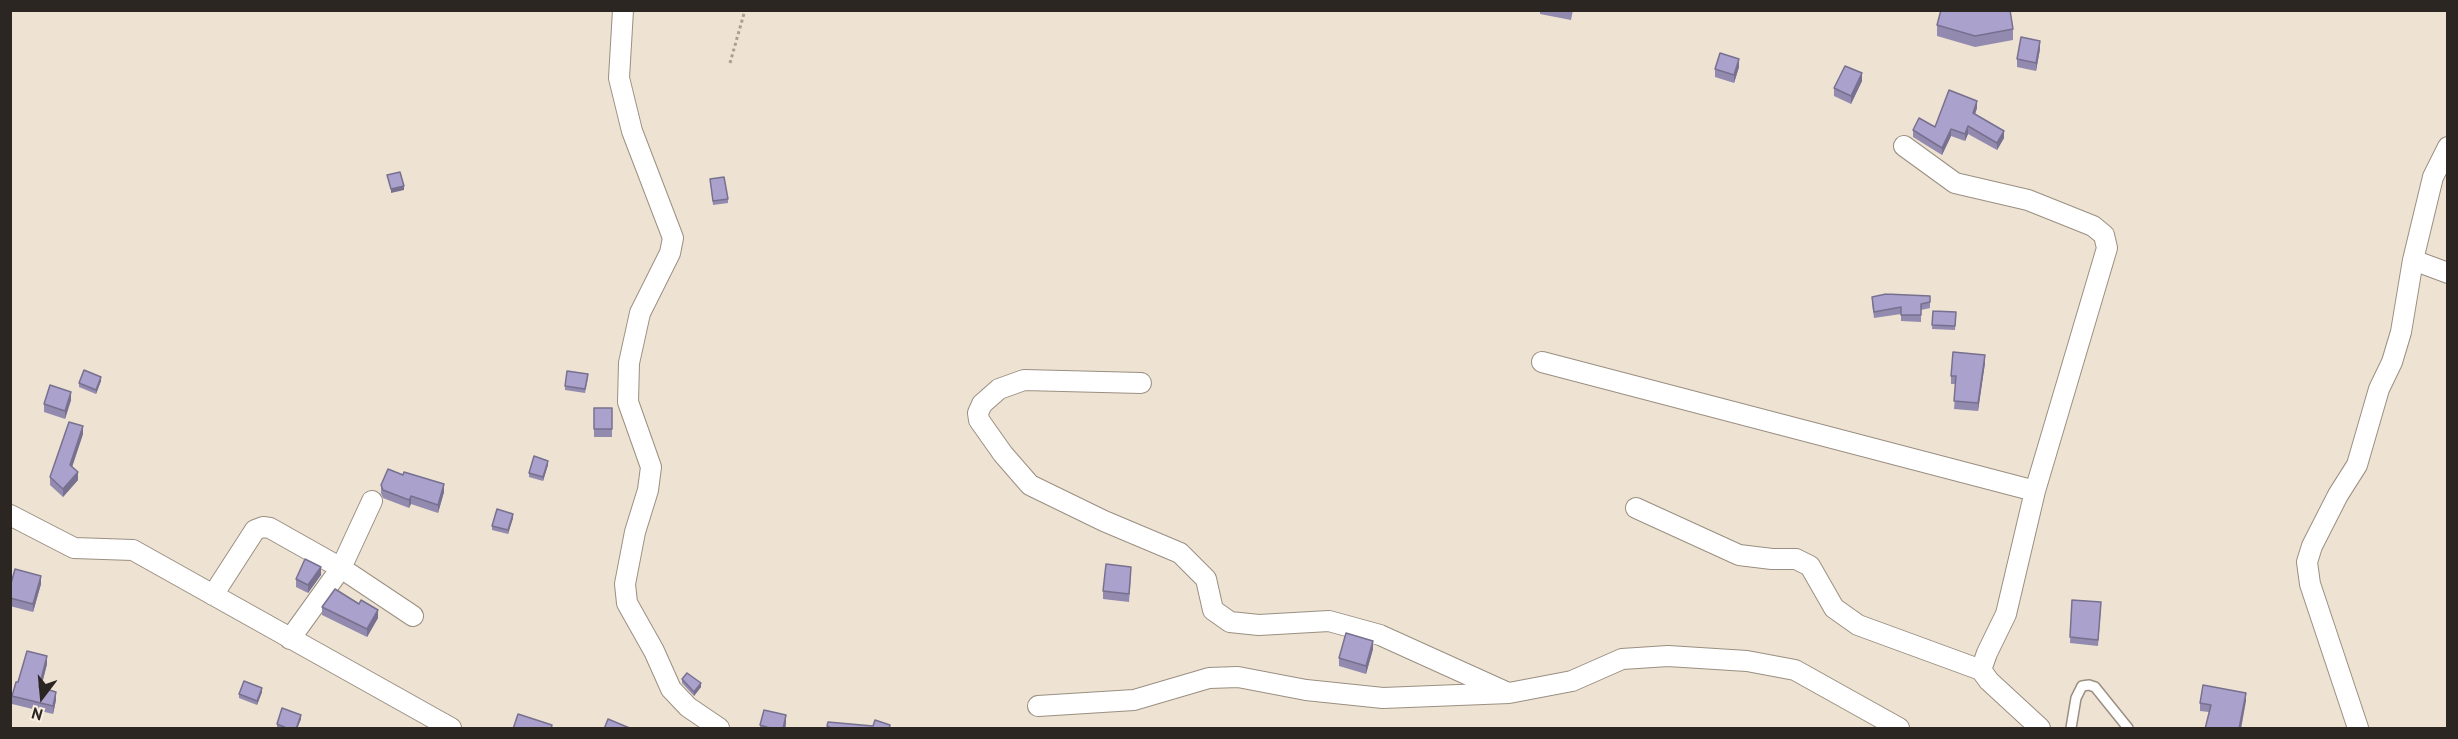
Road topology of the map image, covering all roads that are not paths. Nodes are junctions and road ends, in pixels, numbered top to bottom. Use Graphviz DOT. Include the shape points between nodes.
graph roads {
  1 [pos="623,10"];
  2 [pos="1904,146"];
  3 [pos="2448,147"];
  4 [pos="2413,260"];
  5 [pos="2448,273"];
  6 [pos="1542,362"];
  7 [pos="1141,382"];
  8 [pos="2035,491"];
  9 [pos="372,501"];
  10 [pos="1636,508"];
  11 [pos="10,515"];
  12 [pos="341,568"];
  13 [pos="213,595"];
  14 [pos="413,616"];
  15 [pos="290,639"];
  16 [pos="1981,670"];
  17 [pos="1509,693"];
  18 [pos="1038,706"];
  19 [pos="450,729"];
  20 [pos="719,729"];
  21 [pos="1899,729"];
  22 [pos="2040,729"];
  23 [pos="2071,729"];
  24 [pos="2128,729"];
  25 [pos="2358,729"];
  1 -- 20 [label="street" via="619,78 632,131 672,237 670,254 640,313 629,363 628,402 651,467 625,584 627,603 671,689"];
  2 -- 8 [label="street" via="1955,183 2028,200 2093,226 2104,235 2107,248"];
  3 -- 4 [label="street" via="2433,177"];
  4 -- 5 [label="street"];
  4 -- 25 [label="street" via="2401,332 2357,465 2338,495 2307,562 2310,584"];
  6 -- 8 [label="street"];
  7 -- 17 [label="street" via="1024,380 999,388 982,404 979,420 1030,485 1180,553 1206,579 1213,610 1230,622 1259,625 1329,621 1380,635"];
  8 -- 16 [label="street" via="2006,614"];
  9 -- 12 [label="street"];
  10 -- 16 [label="street" via="1739,555 1796,559 1810,566 1834,608 1858,625"];
  11 -- 13 [label="street" via="74,548 133,550"];
  12 -- 13 [label="street" via="263,527 255,530"];
  12 -- 14 [label="street"];
  12 -- 15 [label="street"];
  13 -- 15 [label="street"];
  15 -- 19 [label="street"];
  16 -- 22 [label="street"];
  17 -- 18 [label="street" via="1383,698 1306,690 1238,676 1209,678 1134,700"];
  17 -- 21 [label="street" via="1572,681 1622,659 1668,656 1747,661 1795,670"];
  23 -- 24 [label="lane" via="2076,698 2082,686 2089,685 2096,687"];
}
